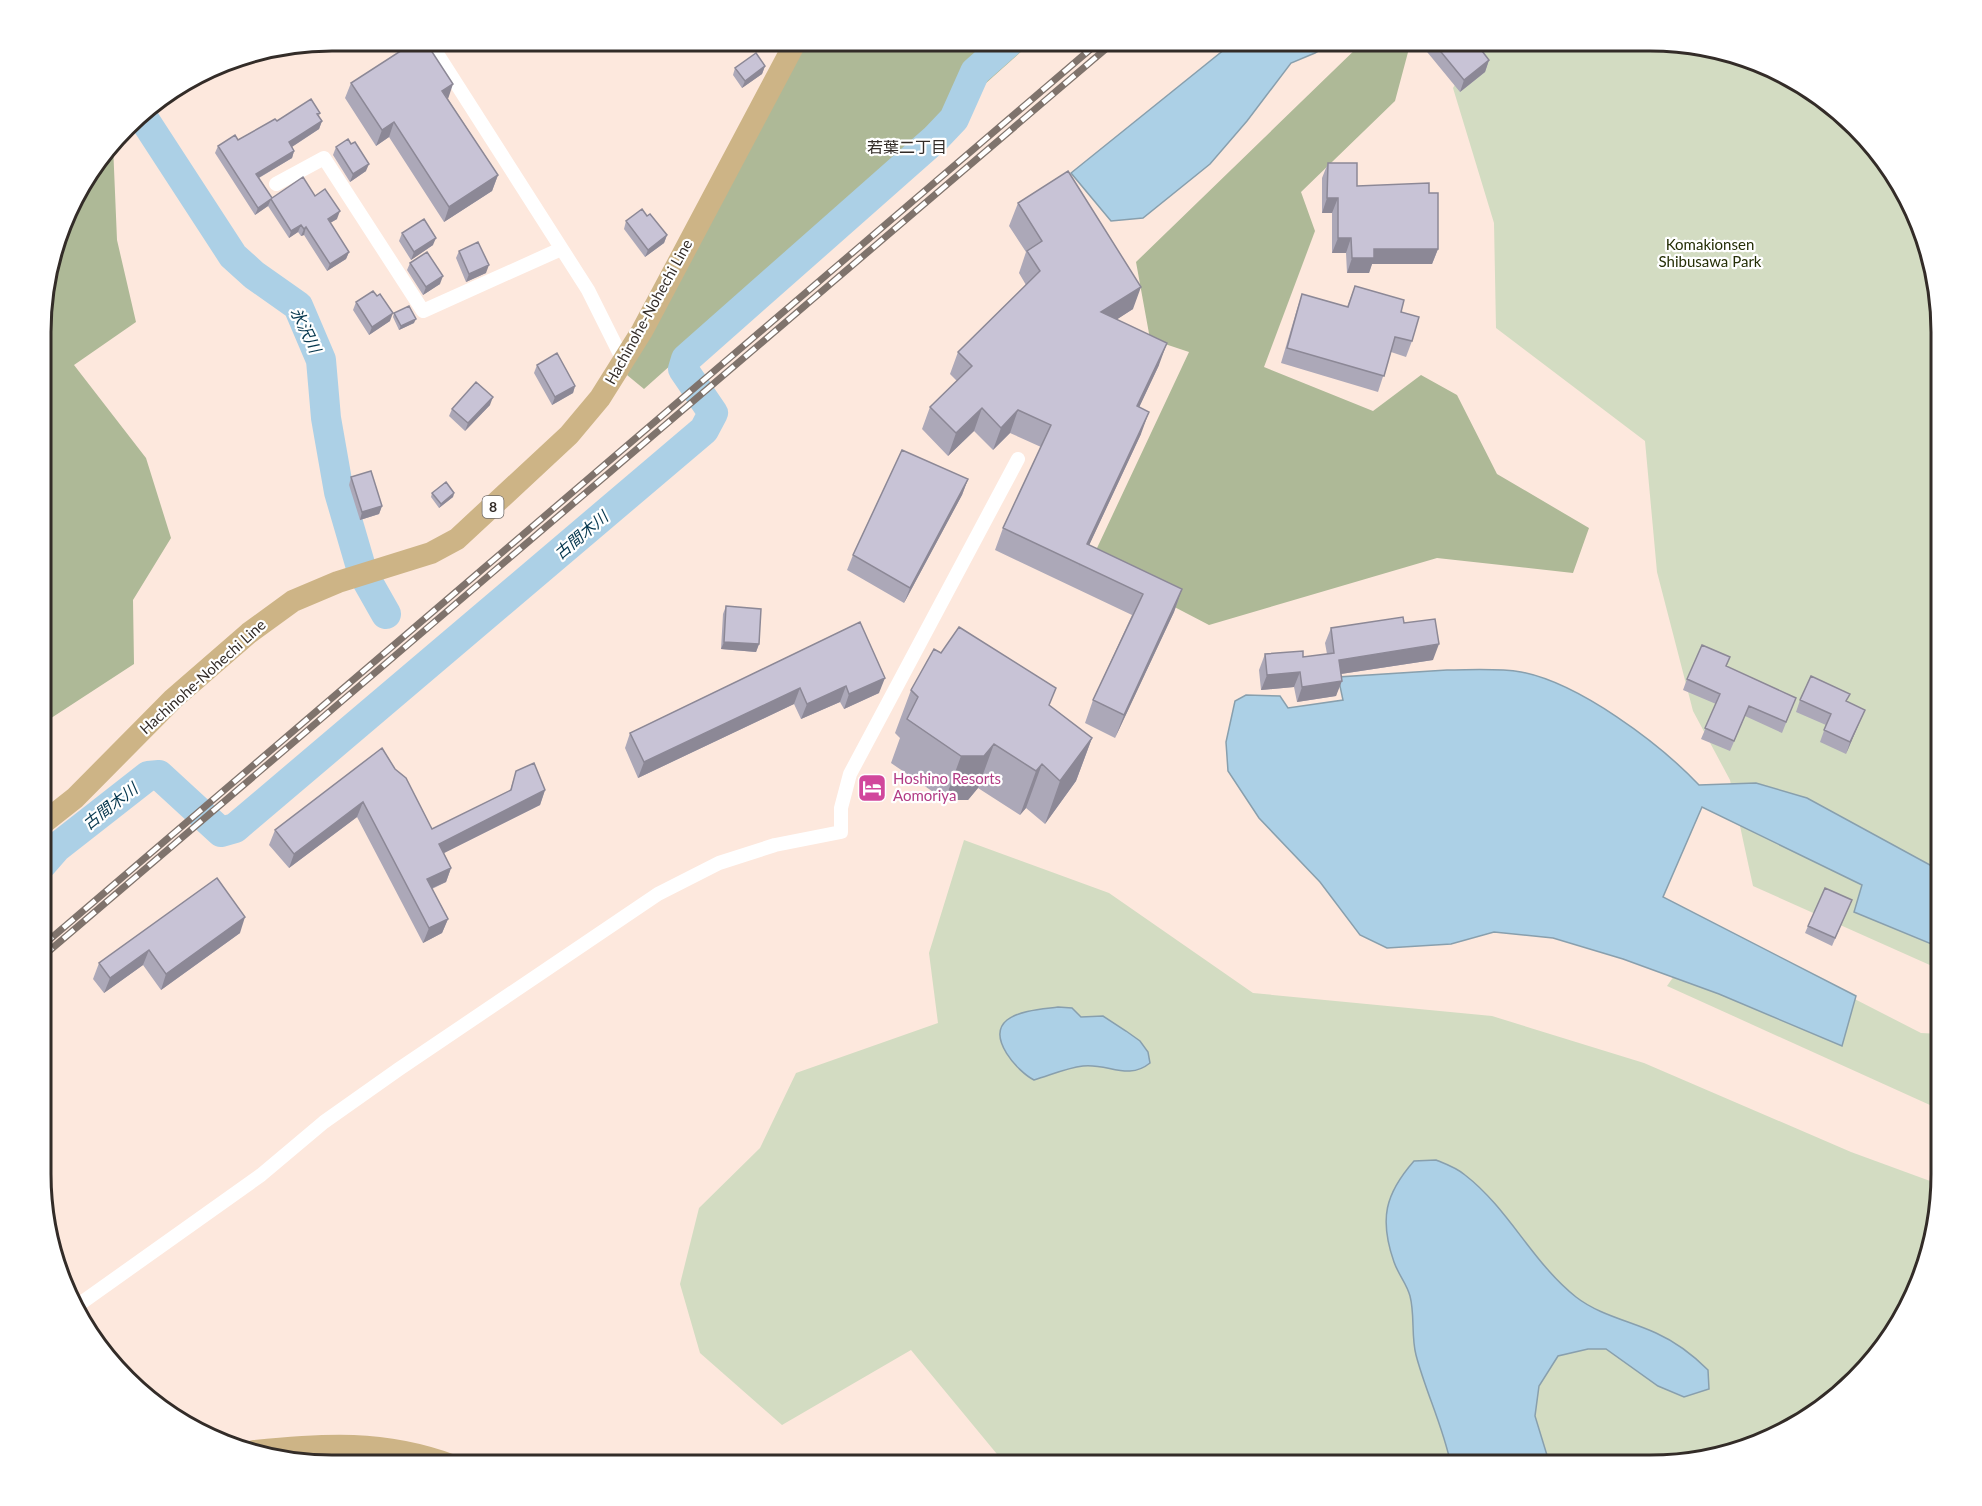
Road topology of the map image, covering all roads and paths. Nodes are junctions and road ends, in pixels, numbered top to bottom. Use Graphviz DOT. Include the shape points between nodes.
graph roads {
  1 [pos="436,51"];
  2 [pos="791,51"];
  3 [pos="276,184"];
  4 [pos="561,249"];
  5 [pos="624,362"];
  6 [pos="1018,459"];
  7 [pos="51,817"];
  8 [pos="82,1302"];
  9 [pos="275,1449"];
  10 [pos="414,1455"];
  1 -- 4 [label="street"];
  2 -- 5 [label="main road, Hachinohe-Nohechi Line / 8"];
  3 -- 4 [label="street" via="324,158 423,311"];
  4 -- 5 [label="street" via="588,290"];
  5 -- 7 [label="main road, Hachinohe-Nohechi Line / 8" via="569,435 457,539 431,553 338,582 293,601 271,616 173,699 75,798"];
  6 -- 8 [label="street" via="850,774 841,808 841,832 775,845 719,863 658,894 324,1122 261,1175"];
  9 -- 10 [label="main road" via="351,1444"];
}
